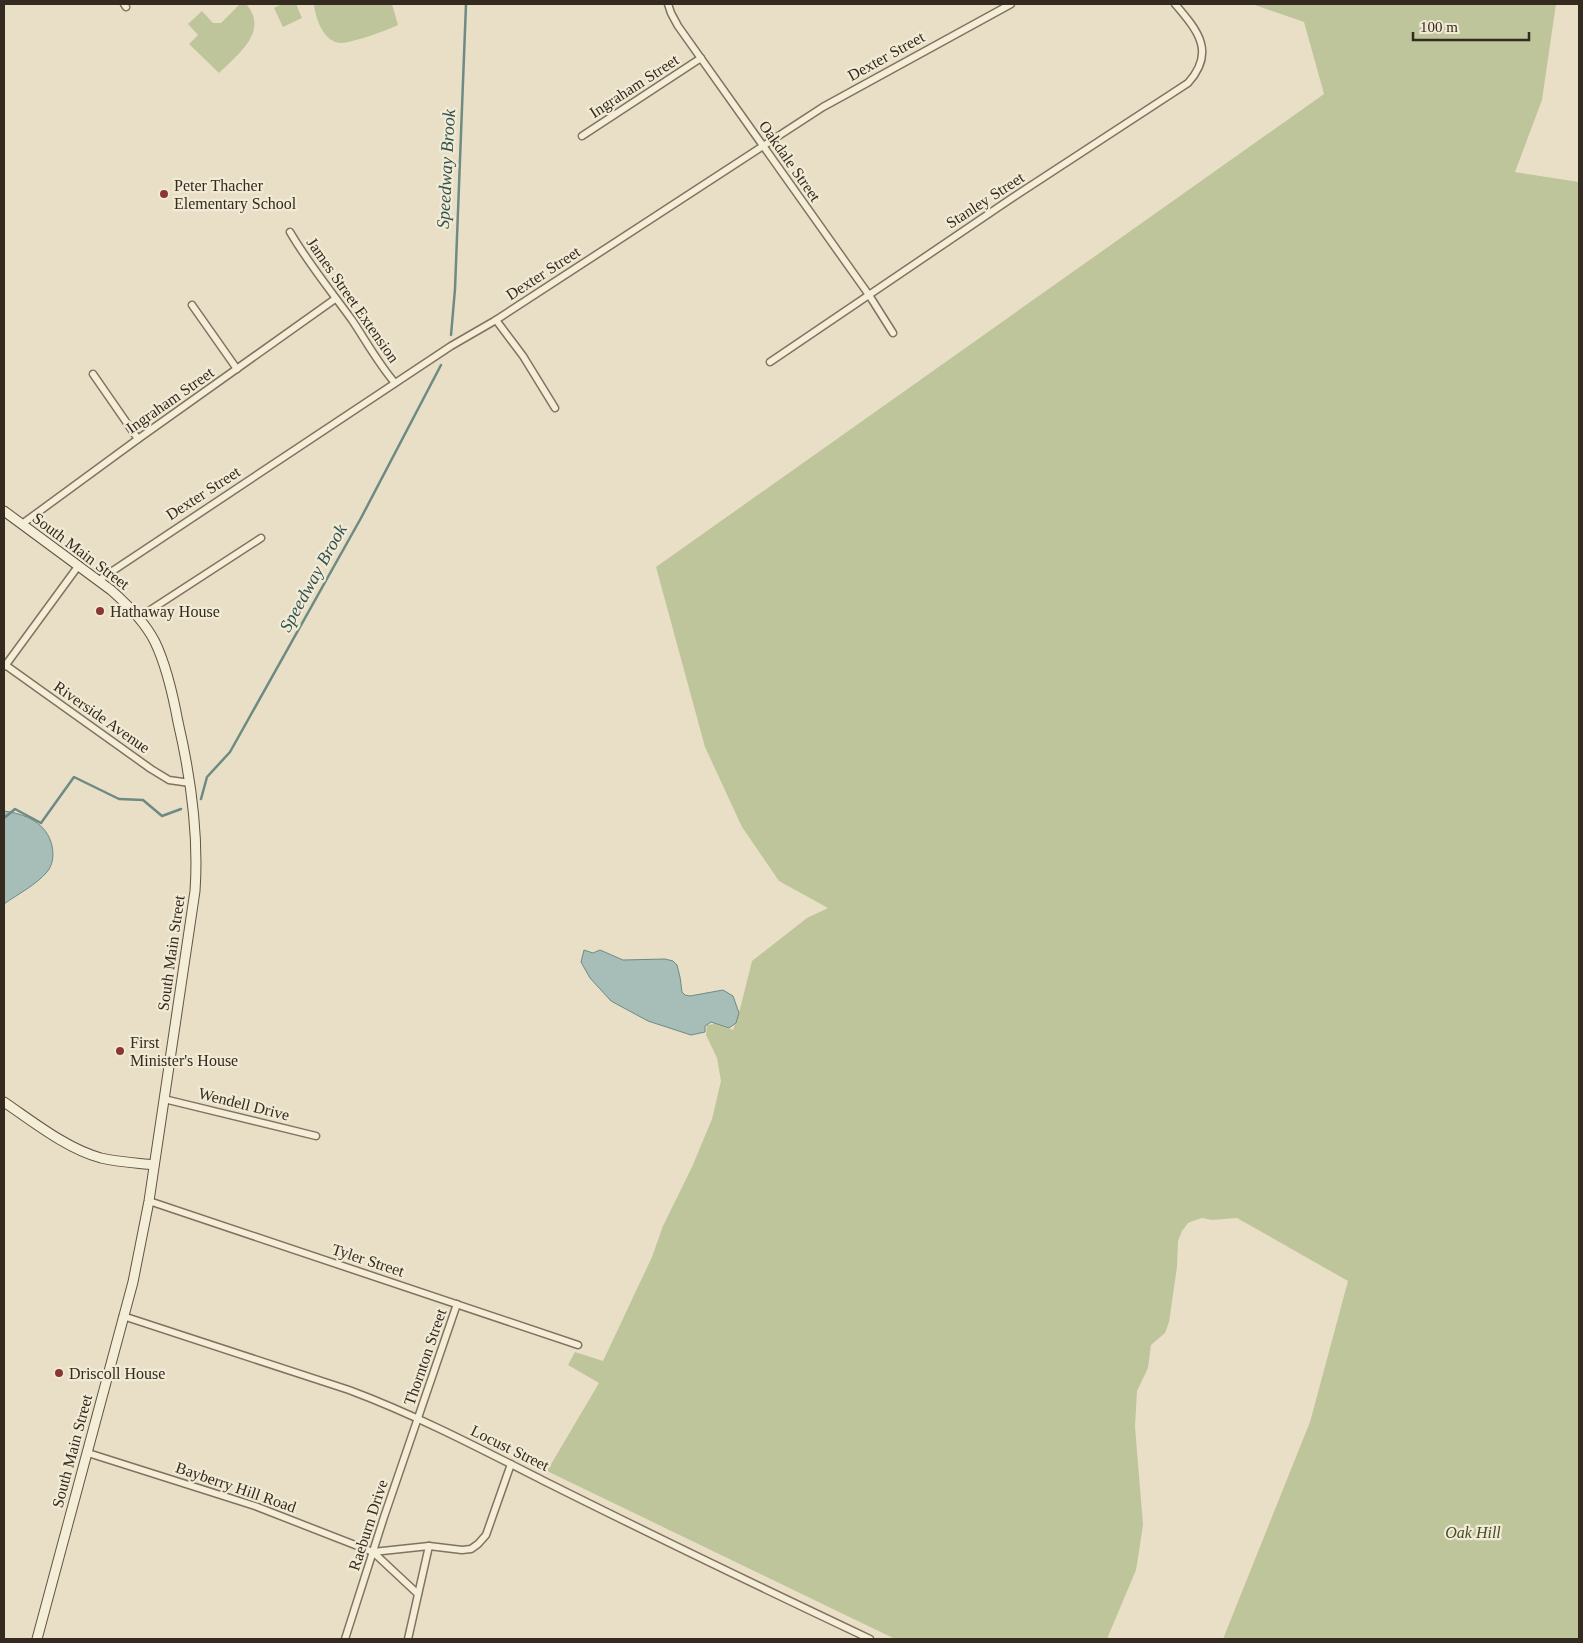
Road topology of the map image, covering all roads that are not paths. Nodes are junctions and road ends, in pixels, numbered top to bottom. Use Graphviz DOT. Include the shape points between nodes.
graph roads {
  1 [pos="668,4"];
  2 [pos="1011,4"];
  3 [pos="1175,4"];
  4 [pos="701,58"];
  5 [pos="582,136"];
  6 [pos="762,146"];
  7 [pos="290,232"];
  8 [pos="869,295"];
  9 [pos="335,299"];
  10 [pos="192,305"];
  11 [pos="496,320"];
  12 [pos="892,333"];
  13 [pos="770,362"];
  14 [pos="237,369"];
  15 [pos="92,374"];
  16 [pos="395,383"];
  17 [pos="555,408"];
  18 [pos="138,439"];
  19 [pos="4,512"];
  20 [pos="22,524"];
  21 [pos="261,538"];
  22 [pos="78,565"];
  23 [pos="99,580"];
  24 [pos="138,618"];
  25 [pos="5,665"];
  26 [pos="190,783"];
  27 [pos="164,1099"];
  28 [pos="4,1102"];
  29 [pos="316,1136"];
  30 [pos="154,1165"];
  31 [pos="148,1201"];
  32 [pos="457,1304"];
  33 [pos="123,1316"];
  34 [pos="578,1345"];
  35 [pos="418,1420"];
  36 [pos="88,1453"];
  37 [pos="511,1464"];
  38 [pos="429,1546"];
  39 [pos="373,1552"];
  40 [pos="418,1594"];
  41 [pos="37,1639"];
  42 [pos="345,1639"];
  43 [pos="408,1639"];
  44 [pos="870,1639"];
  1 -- 4 [label="street, Oakdale Street" via="678,26"];
  2 -- 6 [label="street, Dexter Street" via="823,107"];
  3 -- 8 [label="street, Stanley Street" via="1193,24 1202,42 1198,72 1188,83"];
  4 -- 5 [label="street, Ingraham Street"];
  4 -- 6 [label="street, Oakdale Street"];
  6 -- 8 [label="street, Oakdale Street"];
  6 -- 11 [label="street, Dexter Street"];
  7 -- 9 [label="street, James Street Extension"];
  8 -- 12 [label="street, Oakdale Street"];
  8 -- 13 [label="street, Stanley Street"];
  9 -- 14 [label="street, Ingraham Street"];
  9 -- 16 [label="street, James Street Extension"];
  10 -- 14 [label="street"];
  11 -- 16 [label="street, Dexter Street"];
  11 -- 17 [label="street"];
  14 -- 18 [label="street, Ingraham Street"];
  15 -- 18 [label="street"];
  16 -- 23 [label="street, Dexter Street"];
  18 -- 20 [label="street, Ingraham Street"];
  19 -- 20 [label="main road, South Main Street"];
  20 -- 22 [label="main road, South Main Street"];
  21 -- 24 [label="street"];
  22 -- 23 [label="main road, South Main Street"];
  22 -- 25 [label="street"];
  23 -- 24 [label="main road, South Main Street"];
  24 -- 26 [label="main road, South Main Street" via="155,642 165,666"];
  25 -- 26 [label="street, Riverside Avenue" via="151,769 169,780"];
  26 -- 27 [label="main road, South Main Street" via="196,832 195,891"];
  27 -- 29 [label="street, Wendell Drive"];
  27 -- 30 [label="main road, South Main Street"];
  28 -- 30 [label="main road" via="60,1138 100,1158"];
  30 -- 31 [label="main road, South Main Street"];
  31 -- 32 [label="street, Tyler Street"];
  31 -- 33 [label="main road, South Main Street" via="133,1282"];
  32 -- 34 [label="street, Tyler Street"];
  32 -- 35 [label="street, Thornton Street"];
  33 -- 35 [label="street, Locust Street" via="378,1400"];
  33 -- 36 [label="main road, South Main Street"];
  35 -- 37 [label="street, Locust Street"];
  35 -- 39 [label="street, Raeburn Drive"];
  36 -- 39 [label="street, Bayberry Hill Road" via="255,1506"];
  36 -- 41 [label="main road, South Main Street"];
  37 -- 38 [label="street, Bayberry Hill Road" via="486,1535 478,1544 462,1550"];
  37 -- 44 [label="street, Locust Street"];
  38 -- 39 [label="street, Bayberry Hill Road"];
  38 -- 40 [label="street"];
  39 -- 40 [label="street, Bayberry Hill Road"];
  39 -- 42 [label="street, Raeburn Drive"];
  40 -- 43 [label="street"];
}
